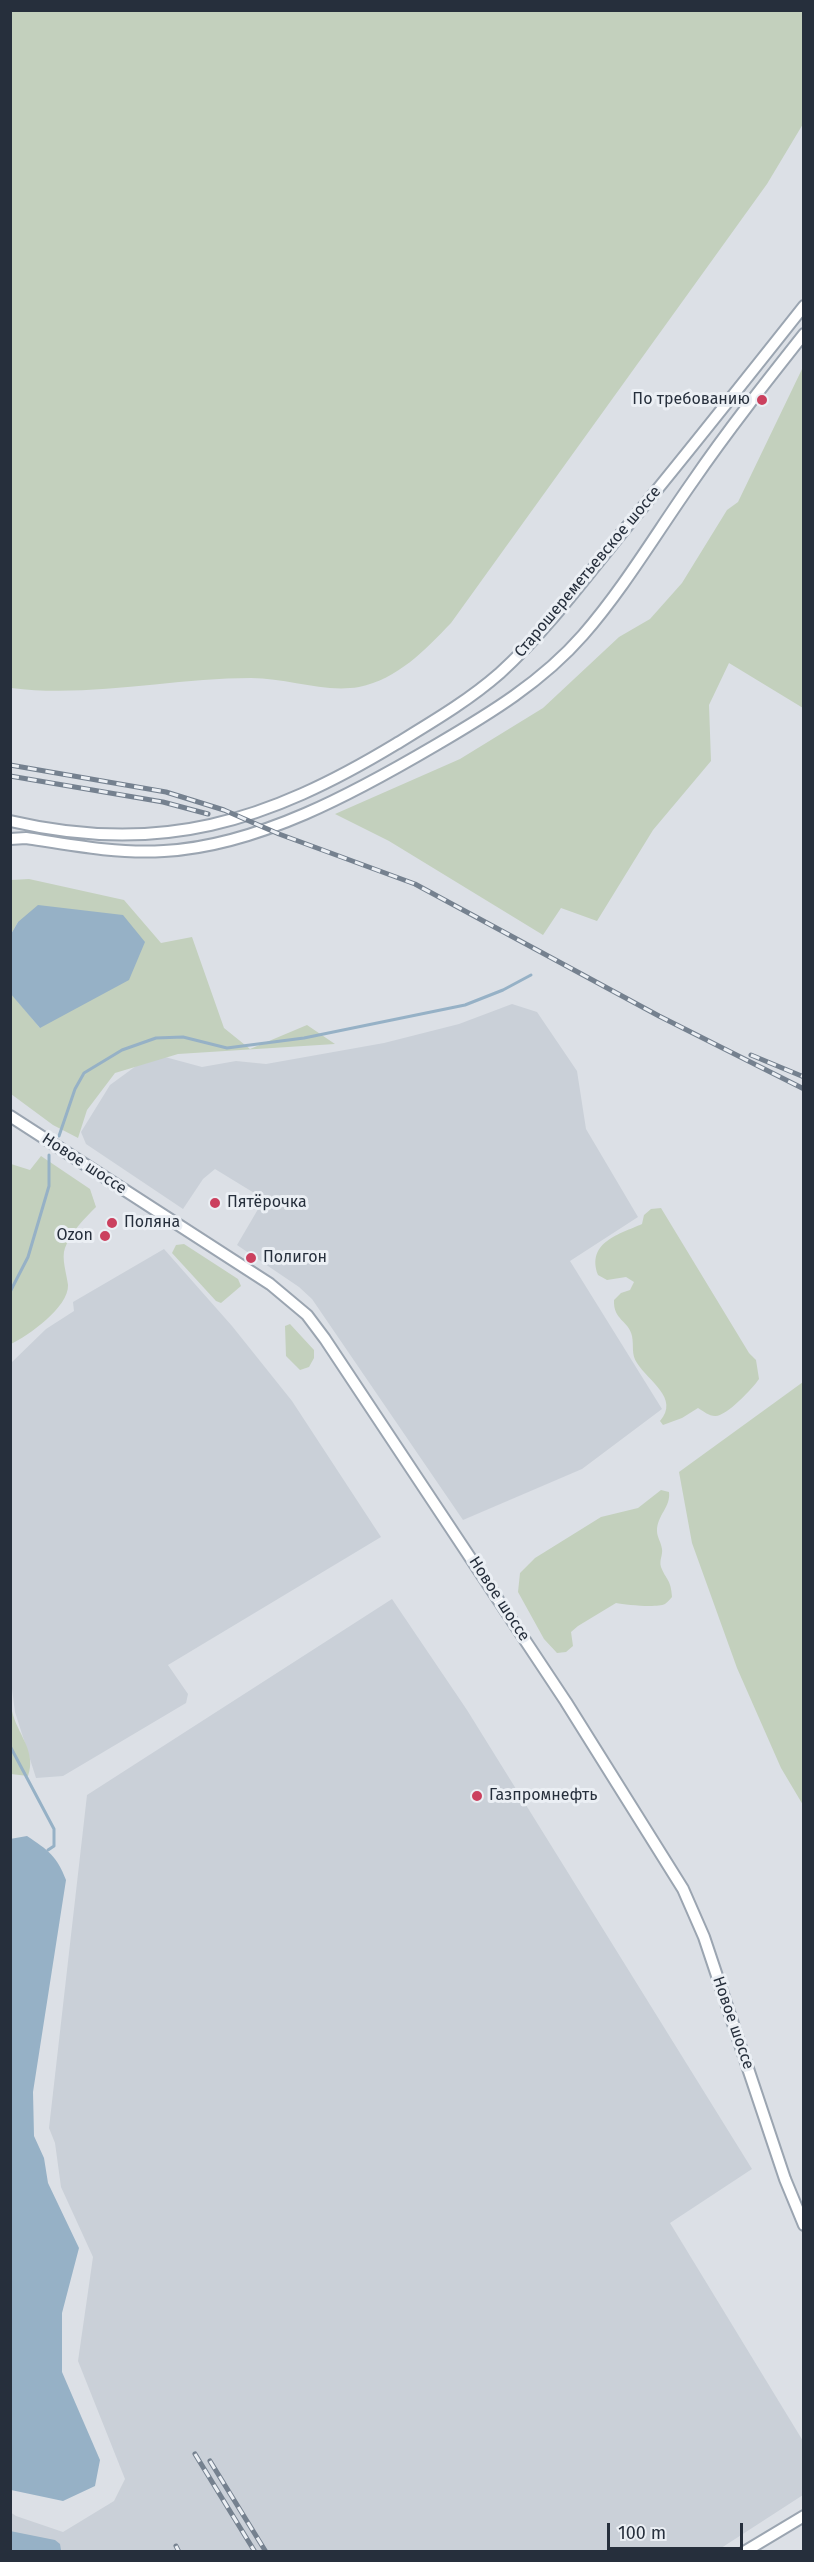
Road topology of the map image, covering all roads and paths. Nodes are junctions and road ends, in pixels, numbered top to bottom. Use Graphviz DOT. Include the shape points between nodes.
graph roads {
  1 [pos="804,306"];
  2 [pos="804,334"];
  3 [pos="10,821"];
  4 [pos="10,839"];
  5 [pos="10,1116"];
  6 [pos="804,2225"];
  7 [pos="804,2516"];
  8 [pos="744,2552"];
  1 -- 3 [label="main road, Старошереметьевское шоссе" via="551,620 501,672 441,718 348,771 257,813 201,828 138,836 97,836"];
  2 -- 4 [label="main road, Старошереметьевское шоссе" via="736,421 606,608 558,661 510,699 391,771 283,823 237,838 165,851"];
  5 -- 6 [label="main road, Новое шоссе" via="270,1284 307,1315 325,1339 566,1702 683,1889 704,1937"];
  7 -- 8 [label="main road"];
}
